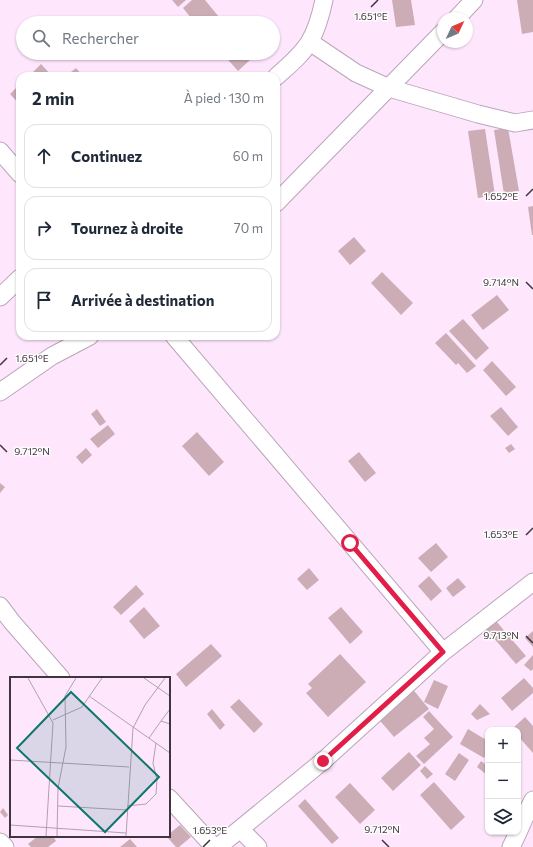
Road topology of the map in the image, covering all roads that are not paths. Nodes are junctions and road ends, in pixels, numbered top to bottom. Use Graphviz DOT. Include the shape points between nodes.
graph roads {
  1 [pos="324,0"];
  2 [pos="474,0"];
  3 [pos="463,12"];
  4 [pos="437,38"];
  5 [pos="310,42"];
  6 [pos="280,73"];
  7 [pos="390,88"];
  8 [pos="533,120"];
  9 [pos="0,151"];
  10 [pos="16,169"];
  11 [pos="280,199"];
  12 [pos="16,282"];
  13 [pos="0,297"];
  14 [pos="82,340"];
  15 [pos="177,340"];
  16 [pos="0,392"];
  17 [pos="533,582"];
  18 [pos="0,606"];
  19 [pos="443,652"];
  20 [pos="60,677"];
  21 [pos="170,799"];
  22 [pos="533,800"];
  23 [pos="241,830"];
  24 [pos="0,842"];
  25 [pos="4,847"];
  26 [pos="214,847"];
  27 [pos="218,847"];
  28 [pos="258,847"];
  29 [pos="510,847"];
  1 -- 5 [label="street"];
  2 -- 3 [label="street"];
  4 -- 7 [label="street"];
  5 -- 6 [label="street"];
  5 -- 7 [label="street" via="356,73"];
  7 -- 8 [label="street" via="515,123"];
  7 -- 11 [label="street"];
  9 -- 10 [label="street"];
  12 -- 13 [label="street"];
  14 -- 16 [label="street" via="52,356"];
  15 -- 19 [label="street"];
  17 -- 19 [label="street"];
  18 -- 20 [label="street"];
  19 -- 23 [label="street" via="323,761"];
  21 -- 26 [label="street"];
  22 -- 29 [label="street"];
  23 -- 27 [label="street"];
  23 -- 28 [label="street"];
  24 -- 25 [label="street"];
}
